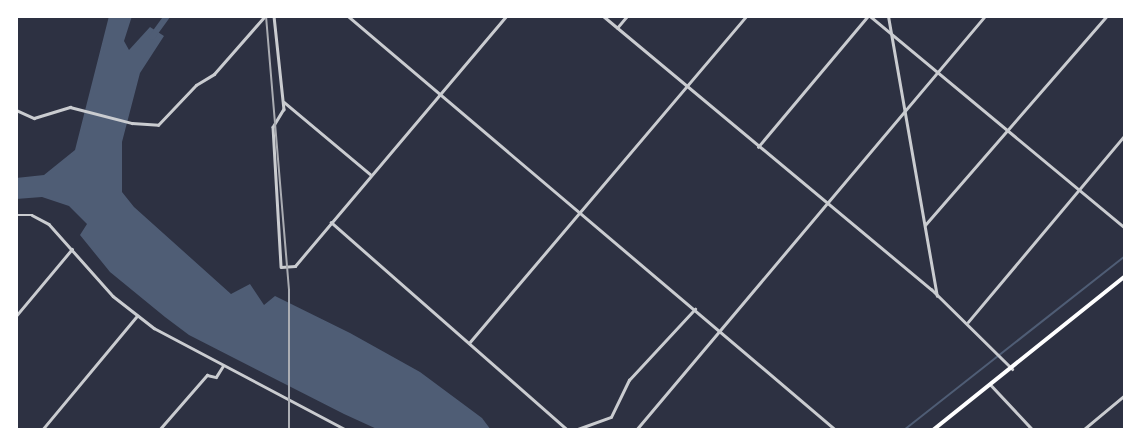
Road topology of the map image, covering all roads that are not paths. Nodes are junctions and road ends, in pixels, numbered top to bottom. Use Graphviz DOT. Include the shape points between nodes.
graph roads {
  1 [pos="265,16"];
  2 [pos="274,16"];
  3 [pos="348,16"];
  4 [pos="506,16"];
  5 [pos="603,16"];
  6 [pos="627,16"];
  7 [pos="746,16"];
  8 [pos="869,16"];
  9 [pos="888,16"];
  10 [pos="985,16"];
  11 [pos="1107,16"];
  12 [pos="617,28"];
  13 [pos="892,35"];
  14 [pos="937,73"];
  15 [pos="686,87"];
  16 [pos="440,93"];
  17 [pos="283,101"];
  18 [pos="16,110"];
  19 [pos="905,112"];
  20 [pos="1008,132"];
  21 [pos="1125,136"];
  22 [pos="758,147"];
  23 [pos="370,175"];
  24 [pos="1079,190"];
  25 [pos="825,205"];
  26 [pos="580,212"];
  27 [pos="16,215"];
  28 [pos="331,222"];
  29 [pos="924,226"];
  30 [pos="1125,228"];
  31 [pos="72,249"];
  32 [pos="1125,276"];
  33 [pos="937,298"];
  34 [pos="695,309"];
  35 [pos="16,316"];
  36 [pos="136,316"];
  37 [pos="968,322"];
  38 [pos="720,330"];
  39 [pos="469,343"];
  40 [pos="224,366"];
  41 [pos="1012,369"];
  42 [pos="991,385"];
  43 [pos="1125,395"];
  44 [pos="42,430"];
  45 [pos="159,430"];
  46 [pos="347,430"];
  47 [pos="568,430"];
  48 [pos="575,430"];
  49 [pos="636,430"];
  50 [pos="836,430"];
  51 [pos="933,430"];
  52 [pos="1033,430"];
  53 [pos="1083,430"];
  1 -- 18 [label="street" via="214,74 196,85 164,121 149,126 70,107 34,118"];
  2 -- 17 [label="street"];
  3 -- 16 [label="street"];
  4 -- 16 [label="street"];
  5 -- 12 [label="street"];
  6 -- 12 [label="street"];
  7 -- 15 [label="street"];
  8 -- 13 [label="street"];
  8 -- 22 [label="street"];
  9 -- 13 [label="street"];
  10 -- 14 [label="street"];
  11 -- 20 [label="street"];
  12 -- 15 [label="street"];
  13 -- 14 [label="street"];
  13 -- 19 [label="street"];
  14 -- 19 [label="street"];
  14 -- 20 [label="street"];
  15 -- 22 [label="street"];
  15 -- 26 [label="street"];
  16 -- 23 [label="street"];
  16 -- 26 [label="street"];
  17 -- 23 [label="street"];
  17 -- 28 [label="street" via="284,110 273,127 281,267 295,266"];
  19 -- 25 [label="street"];
  19 -- 29 [label="street"];
  20 -- 24 [label="street"];
  20 -- 29 [label="street"];
  21 -- 24 [label="street"];
  22 -- 25 [label="street"];
  23 -- 28 [label="street"];
  24 -- 30 [label="street"];
  24 -- 37 [label="street"];
  25 -- 33 [label="street"];
  25 -- 38 [label="street"];
  26 -- 34 [label="street"];
  26 -- 39 [label="street"];
  27 -- 31 [label="street" via="40,218"];
  28 -- 39 [label="street"];
  29 -- 33 [label="street"];
  31 -- 35 [label="street"];
  31 -- 36 [label="street"];
  32 -- 41 [label="main road"];
  33 -- 37 [label="street"];
  34 -- 38 [label="street"];
  34 -- 48 [label="street" via="629,380 611,418"];
  36 -- 40 [label="street"];
  36 -- 44 [label="street"];
  37 -- 41 [label="street"];
  38 -- 49 [label="street"];
  38 -- 50 [label="street"];
  39 -- 47 [label="street"];
  40 -- 45 [label="street" via="216,377 207,375"];
  40 -- 46 [label="street"];
  41 -- 42 [label="main road"];
  42 -- 51 [label="main road"];
  42 -- 52 [label="street"];
  43 -- 53 [label="street"];
}
